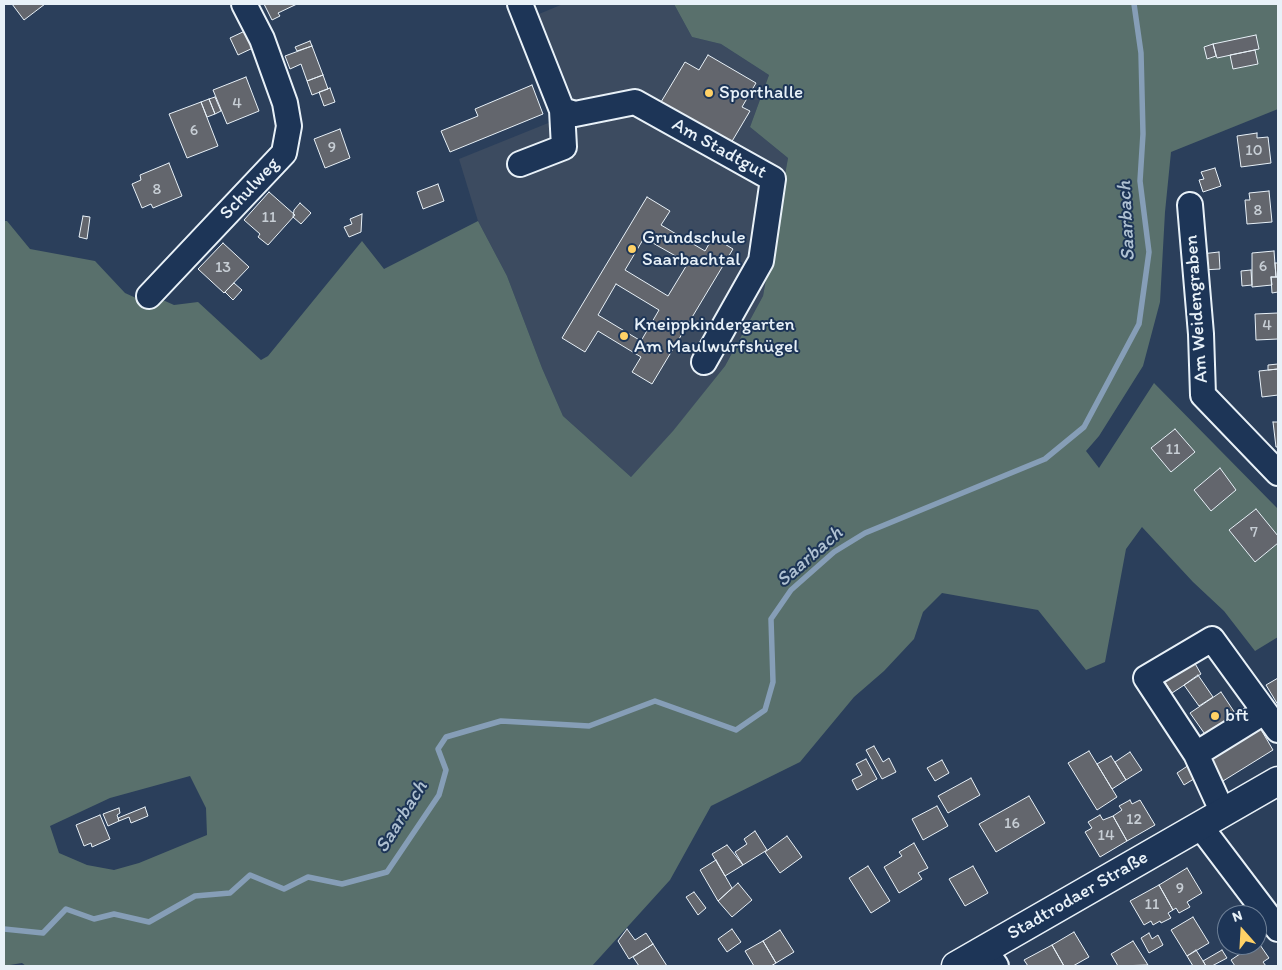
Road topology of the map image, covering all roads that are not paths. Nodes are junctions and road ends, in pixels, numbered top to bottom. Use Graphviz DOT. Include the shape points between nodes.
graph roads {
  1 [pos="244,4"];
  2 [pos="520,4"];
  3 [pos="562,110"];
  4 [pos="520,164"];
  5 [pos="1190,205"];
  6 [pos="149,296"];
  7 [pos="704,362"];
  8 [pos="1278,473"];
  9 [pos="1271,721"];
  10 [pos="1196,754"];
  11 [pos="1278,781"];
  12 [pos="1211,820"];
  13 [pos="1278,929"];
  14 [pos="990,958"];
  15 [pos="956,966"];
  1 -- 6 [label="street, Schulweg" via="262,38 285,103 289,126 284,153"];
  2 -- 3 [label="street"];
  3 -- 4 [label="street" via="564,146"];
  3 -- 7 [label="street, Am Stadtgut" via="575,114 635,102 773,179 761,261"];
  5 -- 8 [label="street, Am Weidengraben" via="1201,334 1202,395"];
  9 -- 10 [label="street"];
  9 -- 10 [label="street" via="1212,639 1146,678"];
  10 -- 12 [label="street"];
  11 -- 12 [label="main road, Stadtrodaer Straße"];
  12 -- 13 [label="street"];
  12 -- 14 [label="main road, Stadtrodaer Straße"];
  14 -- 15 [label="main road, Stadtrodaer Straße"];
}
